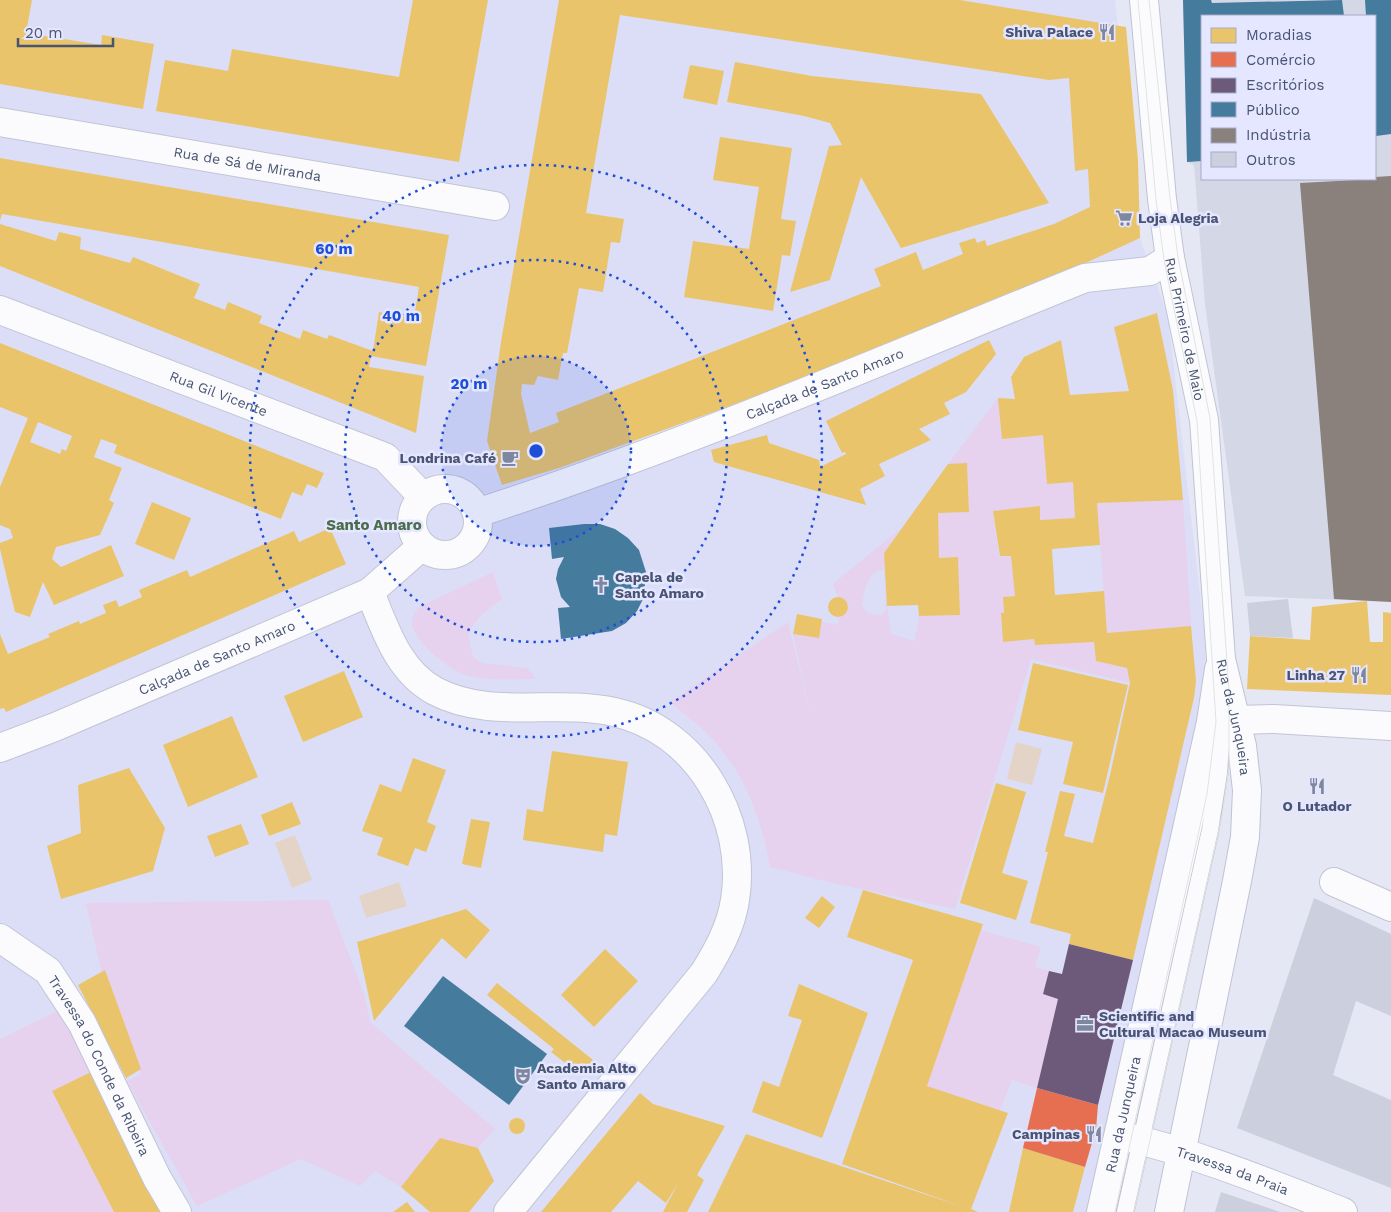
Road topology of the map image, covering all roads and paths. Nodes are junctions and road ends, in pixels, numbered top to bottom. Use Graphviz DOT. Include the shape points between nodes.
graph roads {
  1 [pos="1144,0"];
  2 [pos="0,122"];
  3 [pos="495,206"];
  4 [pos="1170,258"];
  5 [pos="0,310"];
  6 [pos="423,497"];
  7 [pos="477,513"];
  8 [pos="422,546"];
  9 [pos="370,592"];
  10 [pos="1221,659"];
  11 [pos="1224,721"];
  12 [pos="1391,726"];
  13 [pos="0,748"];
  14 [pos="1334,882"];
  15 [pos="1391,907"];
  16 [pos="0,938"];
  17 [pos="1130,1137"];
  18 [pos="1182,1151"];
  19 [pos="177,1212"];
  20 [pos="508,1212"];
  21 [pos="1101,1212"];
  22 [pos="1125,1212"];
  23 [pos="1169,1212"];
  24 [pos="1343,1212"];
  1 -- 4 [label="street, Rua Primeiro de Maio"];
  2 -- 3 [label="street, Rua de Sá de Miranda"];
  4 -- 7 [label="street, Calçada de Santo Amaro" via="1150,271 1085,278 675,444"];
  4 -- 10 [label="street, Rua Primeiro de Maio" via="1204,420"];
  5 -- 6 [label="street, Rua Gil Vicente" via="385,457"];
  6 -- 7 [label="street" via="433,491 455,490 469,499"];
  6 -- 8 [label="street" via="416,506 412,527"];
  7 -- 8 [label="street" via="477,532 460,552 447,555 433,553"];
  8 -- 9 [label="street, Calçada de Santo Amaro"];
  9 -- 13 [label="street, Calçada de Santo Amaro"];
  9 -- 20 [label="street" via="401,659 433,690 474,705 594,708 616,712 658,730 694,760 708,778 730,822 736,848 735,901 729,926 704,973"];
  10 -- 11 [label="street, Rua da Junqueira"];
  11 -- 12 [label="street" via="1274,719"];
  11 -- 17 [label="street, Rua da Junqueira"];
  11 -- 18 [label="street, Rua da Junqueira" via="1247,790 1246,837"];
  14 -- 15 [label="street"];
  16 -- 19 [label="street, Travessa do Conde da Ribeira" via="48,971 82,1023 157,1178"];
  17 -- 18 [label="street, Travessa da Praia"];
  17 -- 21 [label="street, Rua da Junqueira"];
  17 -- 22 [label="lane"];
  18 -- 23 [label="street, Rua da Junqueira"];
  18 -- 24 [label="street, Travessa da Praia"];
}
